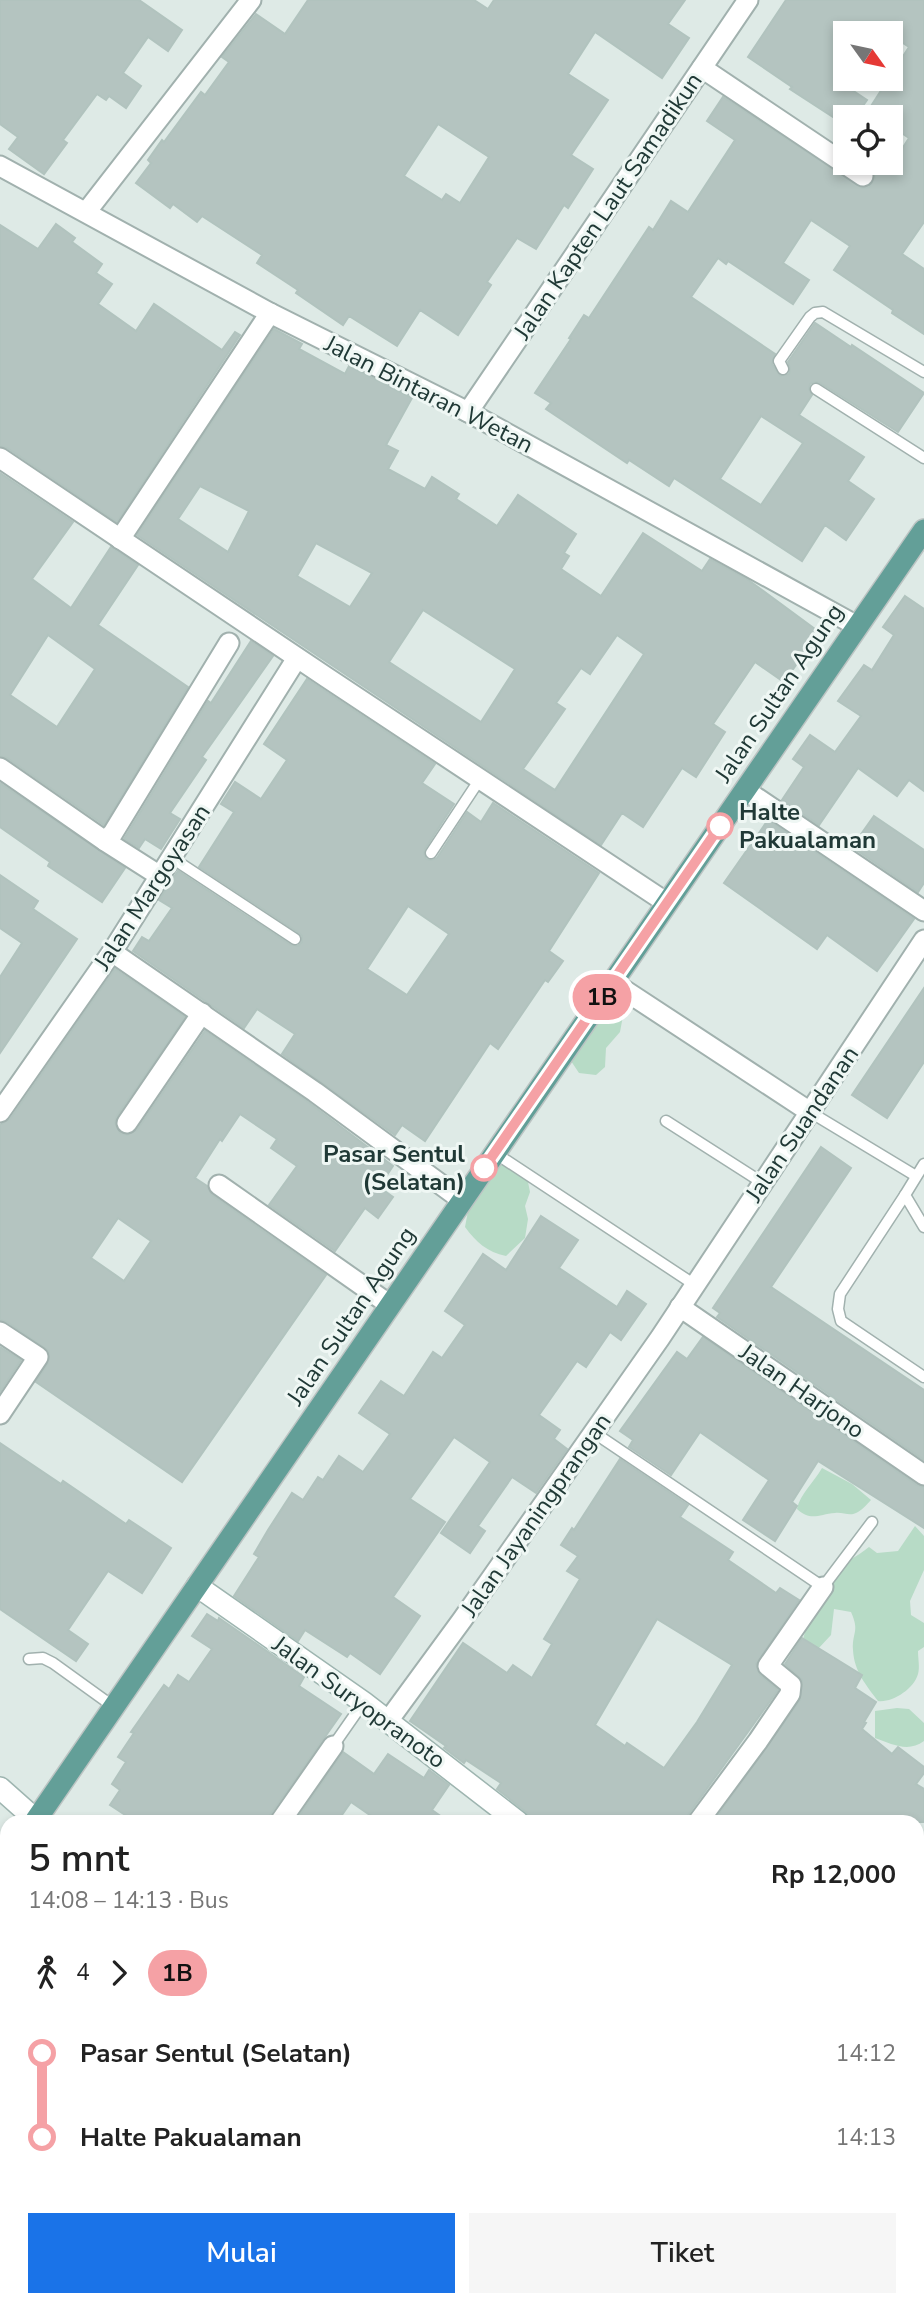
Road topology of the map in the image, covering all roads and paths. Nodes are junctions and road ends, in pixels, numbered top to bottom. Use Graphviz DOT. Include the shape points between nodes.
graph roads {
  1 [pos="251,0"];
  2 [pos="748,0"];
  3 [pos="702,68"];
  4 [pos="0,166"];
  5 [pos="863,176"];
  6 [pos="87,211"];
  7 [pos="270,313"];
  8 [pos="783,369"];
  9 [pos="924,372"];
  10 [pos="816,389"];
  11 [pos="468,412"];
  12 [pos="0,458"];
  13 [pos="924,458"];
  14 [pos="924,530"];
  15 [pos="120,539"];
  16 [pos="857,626"];
  17 [pos="229,643"];
  18 [pos="297,658"];
  19 [pos="0,768"];
  20 [pos="480,779"];
  21 [pos="745,790"];
  22 [pos="105,841"];
  23 [pos="431,853"];
  24 [pos="172,858"];
  25 [pos="160,876"];
  26 [pos="667,903"];
  27 [pos="924,911"];
  28 [pos="295,939"];
  29 [pos="924,940"];
  30 [pos="112,952"];
  31 [pos="612,982"];
  32 [pos="202,1013"];
  33 [pos="0,1112"];
  34 [pos="810,1112"];
  35 [pos="666,1121"];
  36 [pos="127,1122"];
  37 [pos="495,1153"];
  38 [pos="924,1164"];
  39 [pos="916,1176"];
  40 [pos="763,1183"];
  41 [pos="219,1185"];
  42 [pos="905,1195"];
  43 [pos="462,1200"];
  44 [pos="924,1227"];
  45 [pos="695,1285"];
  46 [pos="390,1305"];
  47 [pos="681,1307"];
  48 [pos="0,1332"];
  49 [pos="924,1367"];
  50 [pos="913,1369"];
  51 [pos="924,1377"];
  52 [pos="0,1414"];
  53 [pos="593,1432"];
  54 [pos="924,1475"];
  55 [pos="872,1522"];
  56 [pos="197,1586"];
  57 [pos="823,1587"];
  58 [pos="29,1659"];
  59 [pos="363,1702"];
  60 [pos="114,1707"];
  61 [pos="388,1721"];
  62 [pos="333,1746"];
  63 [pos="0,1788"];
  64 [pos="29,1815"];
  65 [pos="39,1815"];
  66 [pos="285,1815"];
  67 [pos="508,1815"];
  68 [pos="703,1815"];
  1 -- 6 [label="street"];
  2 -- 3 [label="street, Jalan Kapten Laut Samadikun"];
  3 -- 5 [label="street"];
  3 -- 11 [label="street, Jalan Kapten Laut Samadikun"];
  4 -- 6 [label="street, Jalan Bintaran Wetan"];
  6 -- 7 [label="street, Jalan Bintaran Wetan"];
  7 -- 11 [label="street, Jalan Bintaran Wetan"];
  7 -- 15 [label="street"];
  8 -- 9 [label="lane" via="779,361 810,317 823,312"];
  10 -- 13 [label="lane"];
  11 -- 16 [label="street, Jalan Bintaran Wetan"];
  12 -- 15 [label="street"];
  14 -- 16 [label="main road, Jalan Sultan Agung"];
  15 -- 18 [label="street"];
  16 -- 21 [label="main road, Jalan Sultan Agung"];
  17 -- 22 [label="street"];
  18 -- 20 [label="street"];
  18 -- 24 [label="street, Jalan Margoyasan"];
  19 -- 22 [label="street"];
  20 -- 23 [label="lane"];
  20 -- 26 [label="street"];
  21 -- 26 [label="main road, Jalan Sultan Agung"];
  21 -- 27 [label="street"];
  22 -- 25 [label="street"];
  24 -- 25 [label="street, Jalan Margoyasan"];
  24 -- 28 [label="lane"];
  25 -- 30 [label="street, Jalan Margoyasan"];
  26 -- 31 [label="main road, Jalan Sultan Agung"];
  29 -- 34 [label="street, Jalan Suandanan"];
  30 -- 32 [label="street"];
  30 -- 33 [label="street, Jalan Margoyasan"];
  31 -- 34 [label="street"];
  31 -- 37 [label="main road, Jalan Sultan Agung"];
  32 -- 36 [label="street"];
  32 -- 43 [label="street"];
  34 -- 39 [label="lane"];
  34 -- 40 [label="street, Jalan Suandanan"];
  35 -- 40 [label="lane"];
  37 -- 43 [label="main road, Jalan Sultan Agung"];
  37 -- 45 [label="lane"];
  38 -- 39 [label="lane"];
  39 -- 42 [label="lane"];
  40 -- 45 [label="street, Jalan Suandanan"];
  41 -- 46 [label="street"];
  42 -- 44 [label="lane"];
  42 -- 50 [label="lane" via="840,1294 838,1309 841,1321"];
  43 -- 46 [label="main road, Jalan Sultan Agung"];
  45 -- 47 [label="street, Jalan Suandanan"];
  46 -- 56 [label="main road, Jalan Sultan Agung"];
  47 -- 53 [label="street, Jalan Jayaningprangan"];
  47 -- 54 [label="street, Jalan Harjono"];
  48 -- 52 [label="street" via="38,1357"];
  49 -- 50 [label="lane"];
  50 -- 51 [label="lane"];
  53 -- 57 [label="lane"];
  53 -- 61 [label="street, Jalan Jayaningprangan"];
  55 -- 57 [label="lane"];
  56 -- 59 [label="main road, Jalan Suryopranoto"];
  56 -- 60 [label="main road, Jalan Sultan Agung"];
  57 -- 68 [label="street" via="768,1667 791,1685 790,1694"];
  58 -- 60 [label="lane" via="53,1663"];
  59 -- 61 [label="main road, Jalan Suryopranoto"];
  59 -- 62 [label="lane"];
  60 -- 65 [label="main road, Jalan Sultan Agung"];
  61 -- 67 [label="main road, Jalan Suryopranoto"];
  62 -- 66 [label="street"];
  63 -- 64 [label="main road"];
}
